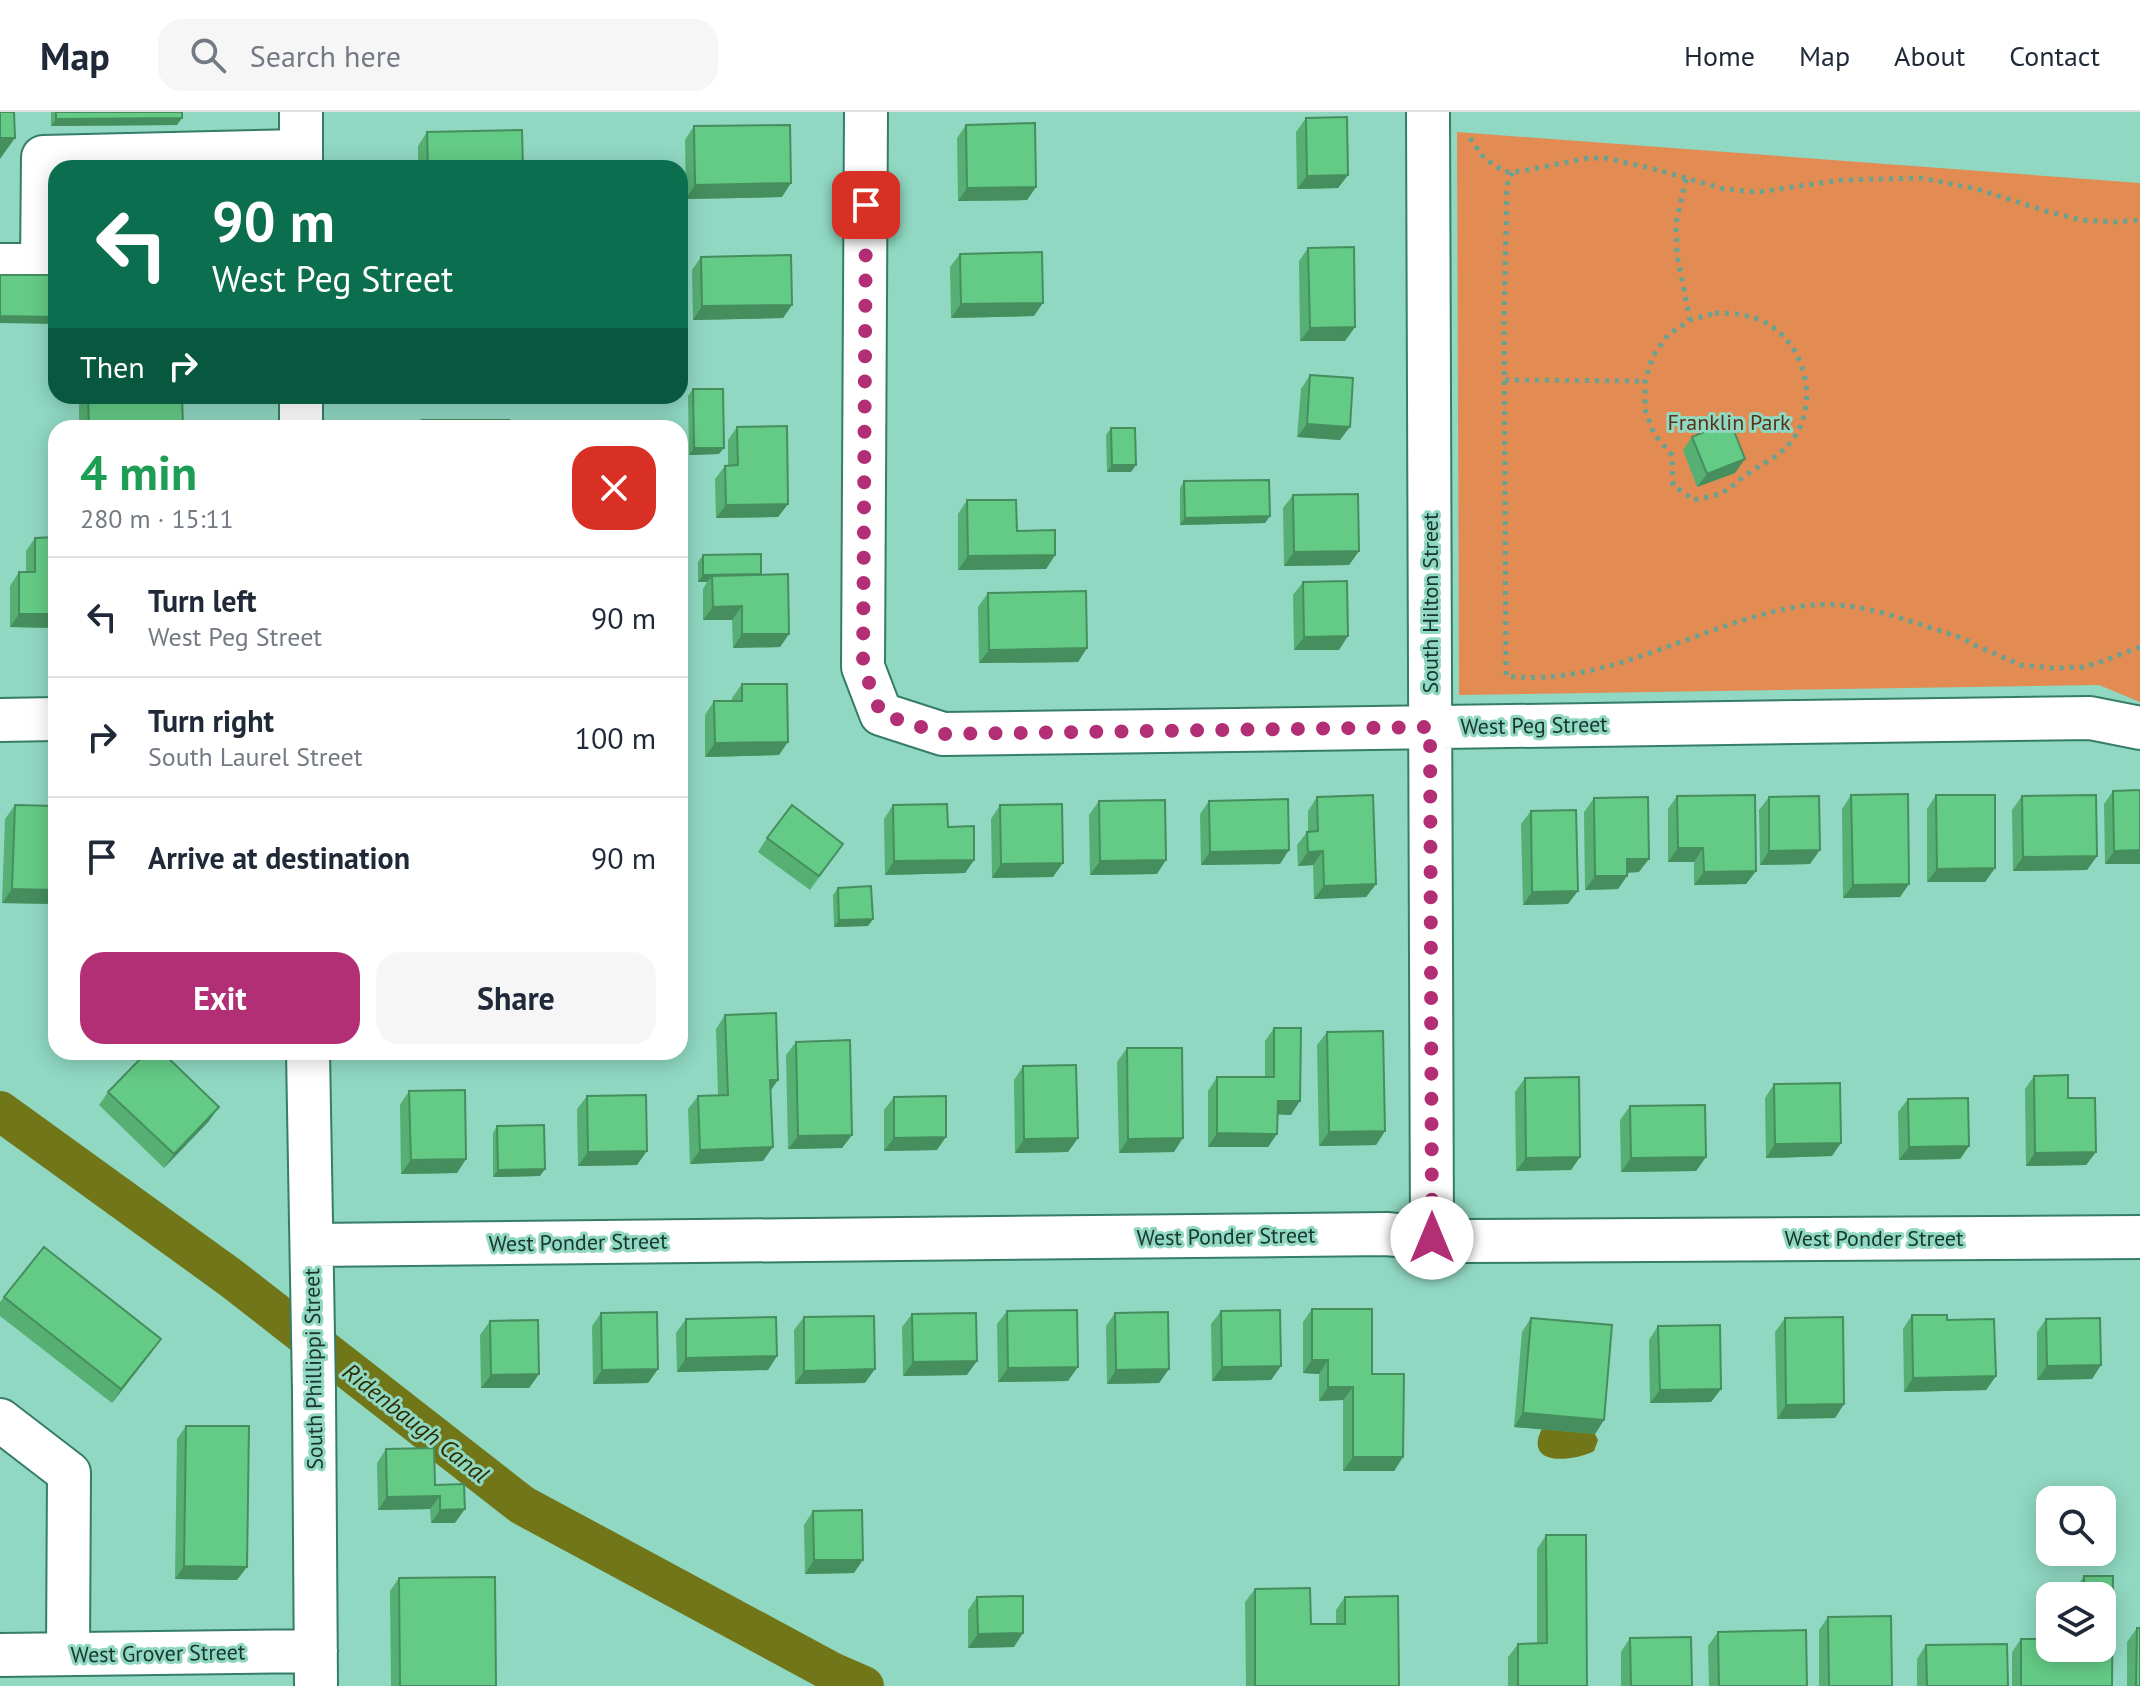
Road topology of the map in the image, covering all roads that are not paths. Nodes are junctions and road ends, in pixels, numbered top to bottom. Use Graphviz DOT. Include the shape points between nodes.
graph roads {
  1 [pos="866,112"];
  2 [pos="1428,112"];
  3 [pos="301,144"];
  4 [pos="0,265"];
  5 [pos="48,719"];
  6 [pos="0,720"];
  7 [pos="1430,727"];
  8 [pos="2140,728"];
  9 [pos="308,1060"];
  10 [pos="2140,1237"];
  11 [pos="1432,1238"];
  12 [pos="312,1245"];
  13 [pos="0,1420"];
  14 [pos="68,1654"];
  15 [pos="0,1655"];
  16 [pos="316,1668"];
  1 -- 7 [label="street, West Peg Street" via="863,667 881,714 943,734"];
  2 -- 7 [label="street, South Hilton Street"];
  3 -- 4 [label="street" via="43,157 42,265"];
  5 -- 6 [label="street"];
  7 -- 8 [label="street, West Peg Street" via="2090,718"];
  7 -- 11 [label="street, South Hilton Street"];
  9 -- 12 [label="street, South Phillippi Street"];
  10 -- 11 [label="street, West Ponder Street"];
  11 -- 12 [label="street, West Ponder Street" via="1386,1234"];
  12 -- 16 [label="street, South Phillippi Street"];
  13 -- 14 [label="street" via="69,1473"];
  14 -- 15 [label="street, West Grover Street"];
  14 -- 16 [label="street, West Grover Street"];
}
